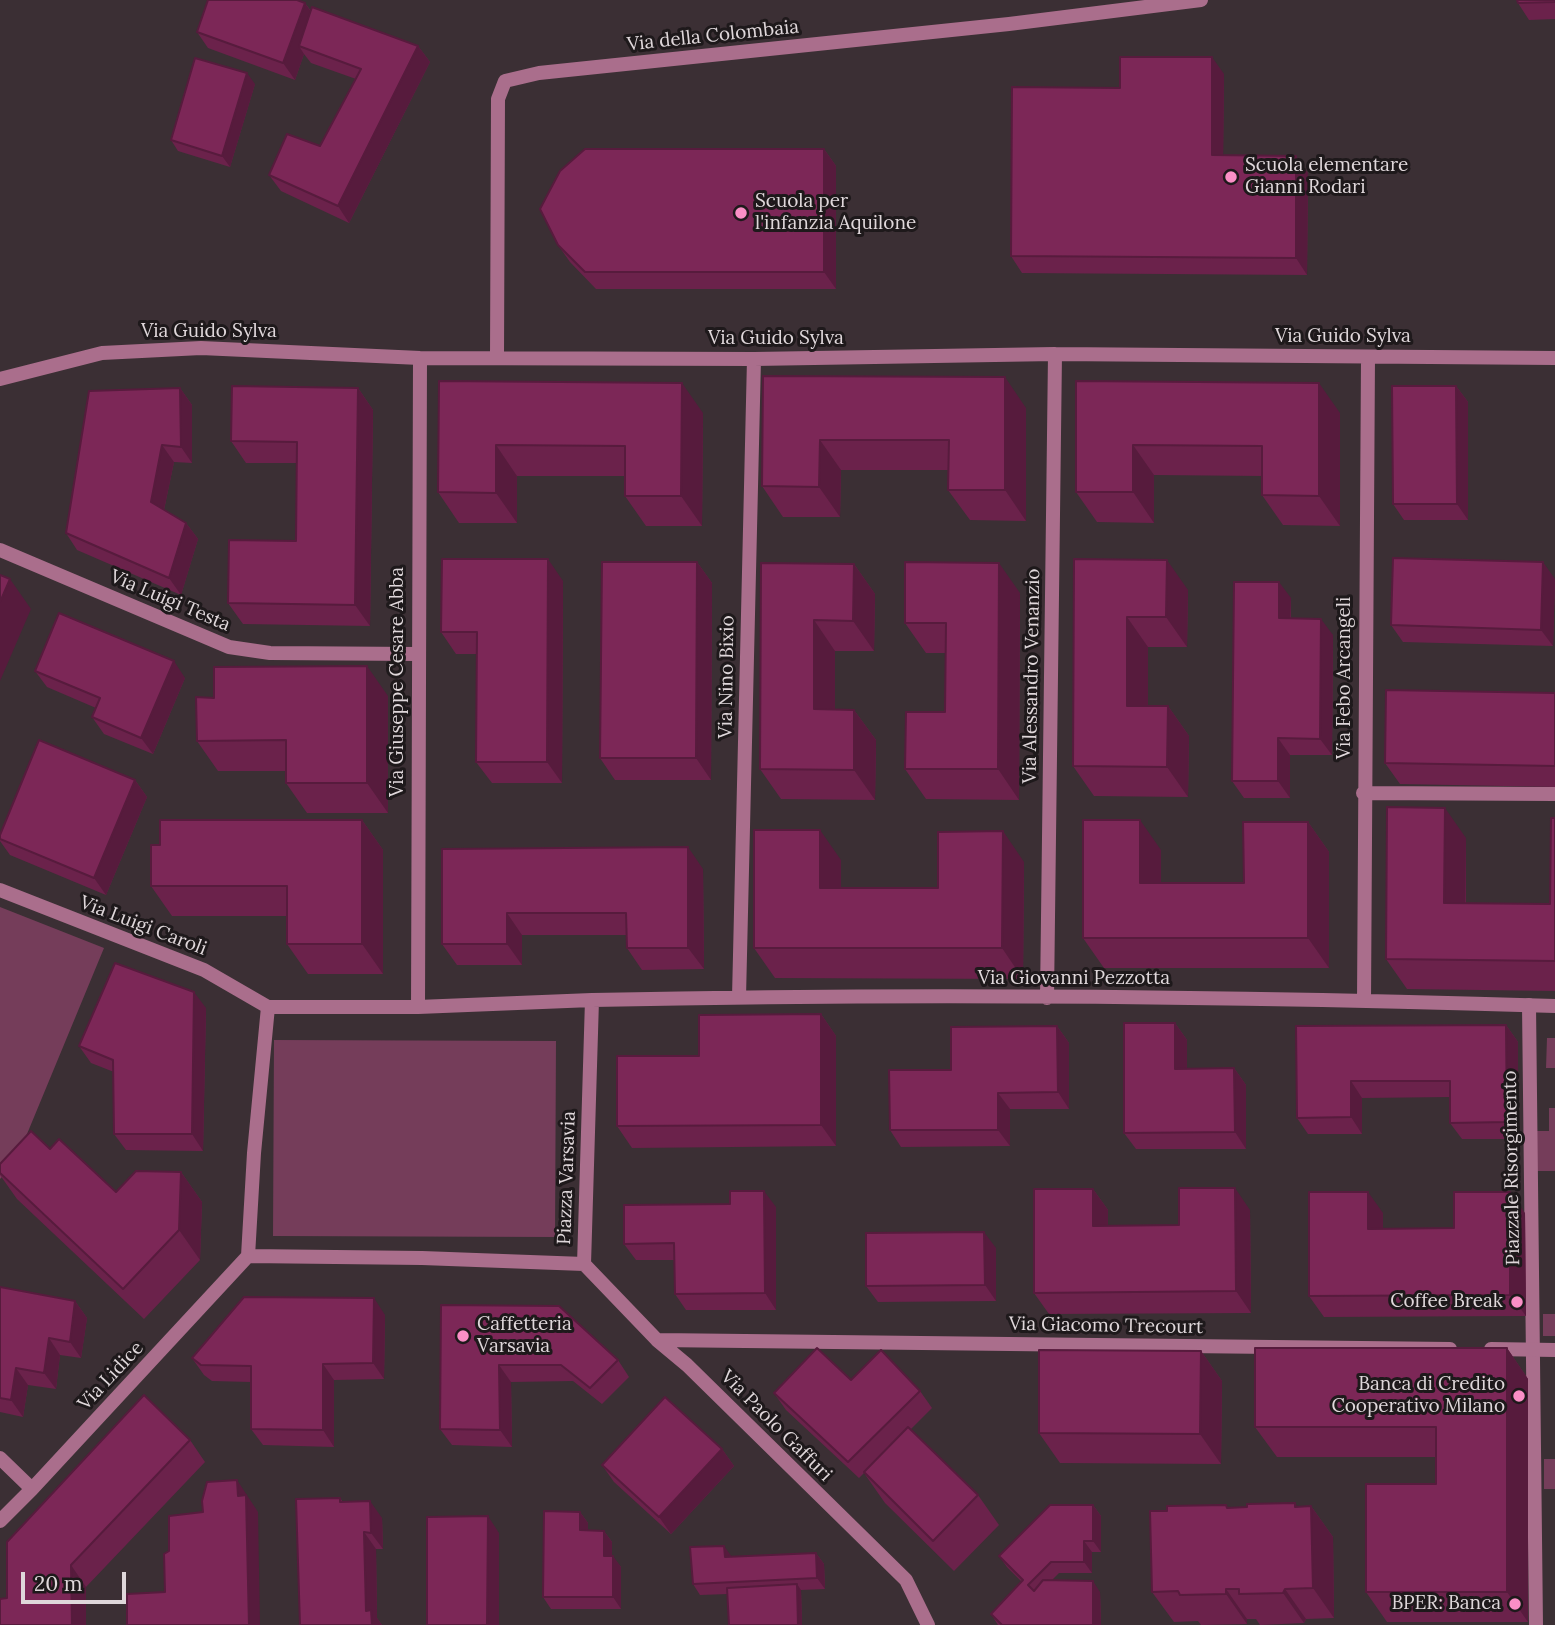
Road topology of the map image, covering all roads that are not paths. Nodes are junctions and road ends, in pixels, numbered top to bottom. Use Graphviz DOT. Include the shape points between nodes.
graph roads {
  1 [pos="1201,0"];
  2 [pos="1055,354"];
  3 [pos="1368,357"];
  4 [pos="420,358"];
  5 [pos="496,358"];
  6 [pos="1555,358"];
  7 [pos="754,359"];
  8 [pos="0,379"];
  9 [pos="0,550"];
  10 [pos="417,654"];
  11 [pos="1363,793"];
  12 [pos="1555,794"];
  13 [pos="0,890"];
  14 [pos="739,997"];
  15 [pos="1047,998"];
  16 [pos="592,1000"];
  17 [pos="1364,1000"];
  18 [pos="1530,1005"];
  19 [pos="1555,1006"];
  20 [pos="268,1007"];
  21 [pos="418,1007"];
  22 [pos="248,1256"];
  23 [pos="584,1264"];
  24 [pos="657,1340"];
  25 [pos="1534,1350"];
  26 [pos="1555,1350"];
  27 [pos="0,1458"];
  28 [pos="32,1489"];
  29 [pos="0,1521"];
  30 [pos="928,1625"];
  31 [pos="1536,1625"];
  1 -- 5 [label="street, Via della Colombaia" via="539,73 505,81 498,99"];
  2 -- 3 [label="street, Via Guido Sylva"];
  2 -- 7 [label="street, Via Guido Sylva"];
  2 -- 15 [label="street, Via Alessandro Venanzio"];
  3 -- 6 [label="street, Via Guido Sylva"];
  3 -- 11 [label="street, Via Febo Arcangeli"];
  4 -- 5 [label="street, Via Guido Sylva"];
  4 -- 8 [label="street, Via Guido Sylva" via="201,348 102,353"];
  4 -- 10 [label="street, Via Giuseppe Cesare Abba"];
  5 -- 7 [label="street, Via Guido Sylva"];
  7 -- 14 [label="street, Via Nino Bixio"];
  9 -- 10 [label="street, Via Luigi Testa" via="229,647 270,653"];
  10 -- 21 [label="street, Via Giuseppe Cesare Abba"];
  11 -- 12 [label="street"];
  11 -- 17 [label="street, Via Febo Arcangeli"];
  13 -- 20 [label="street, Via Luigi Caroli" via="204,970"];
  14 -- 15 [label="street, Via Giovanni Pezzotta"];
  14 -- 16 [label="street, Via Giovanni Pezzotta"];
  15 -- 17 [label="street, Via Giovanni Pezzotta"];
  16 -- 21 [label="street"];
  16 -- 23 [label="street, Piazza Varsavia"];
  17 -- 18 [label="street, Via Giovanni Pezzotta"];
  18 -- 19 [label="street, Via Giovanni Pezzotta"];
  18 -- 25 [label="street, Piazzale Risorgimento"];
  20 -- 21 [label="street"];
  20 -- 22 [label="street"];
  22 -- 23 [label="street, Piazza Varsavia"];
  22 -- 28 [label="street, Via Lidice"];
  23 -- 24 [label="street, Via Paolo Gaffuri"];
  24 -- 25 [label="street, Via Giacomo Trecourt"];
  24 -- 30 [label="street, Via Paolo Gaffuri" via="906,1580"];
  25 -- 26 [label="street, Via Giacomo Trecourt"];
  25 -- 31 [label="street, Piazzale Risorgimento"];
  27 -- 28 [label="street"];
  28 -- 29 [label="street, Via Lidice"];
}
